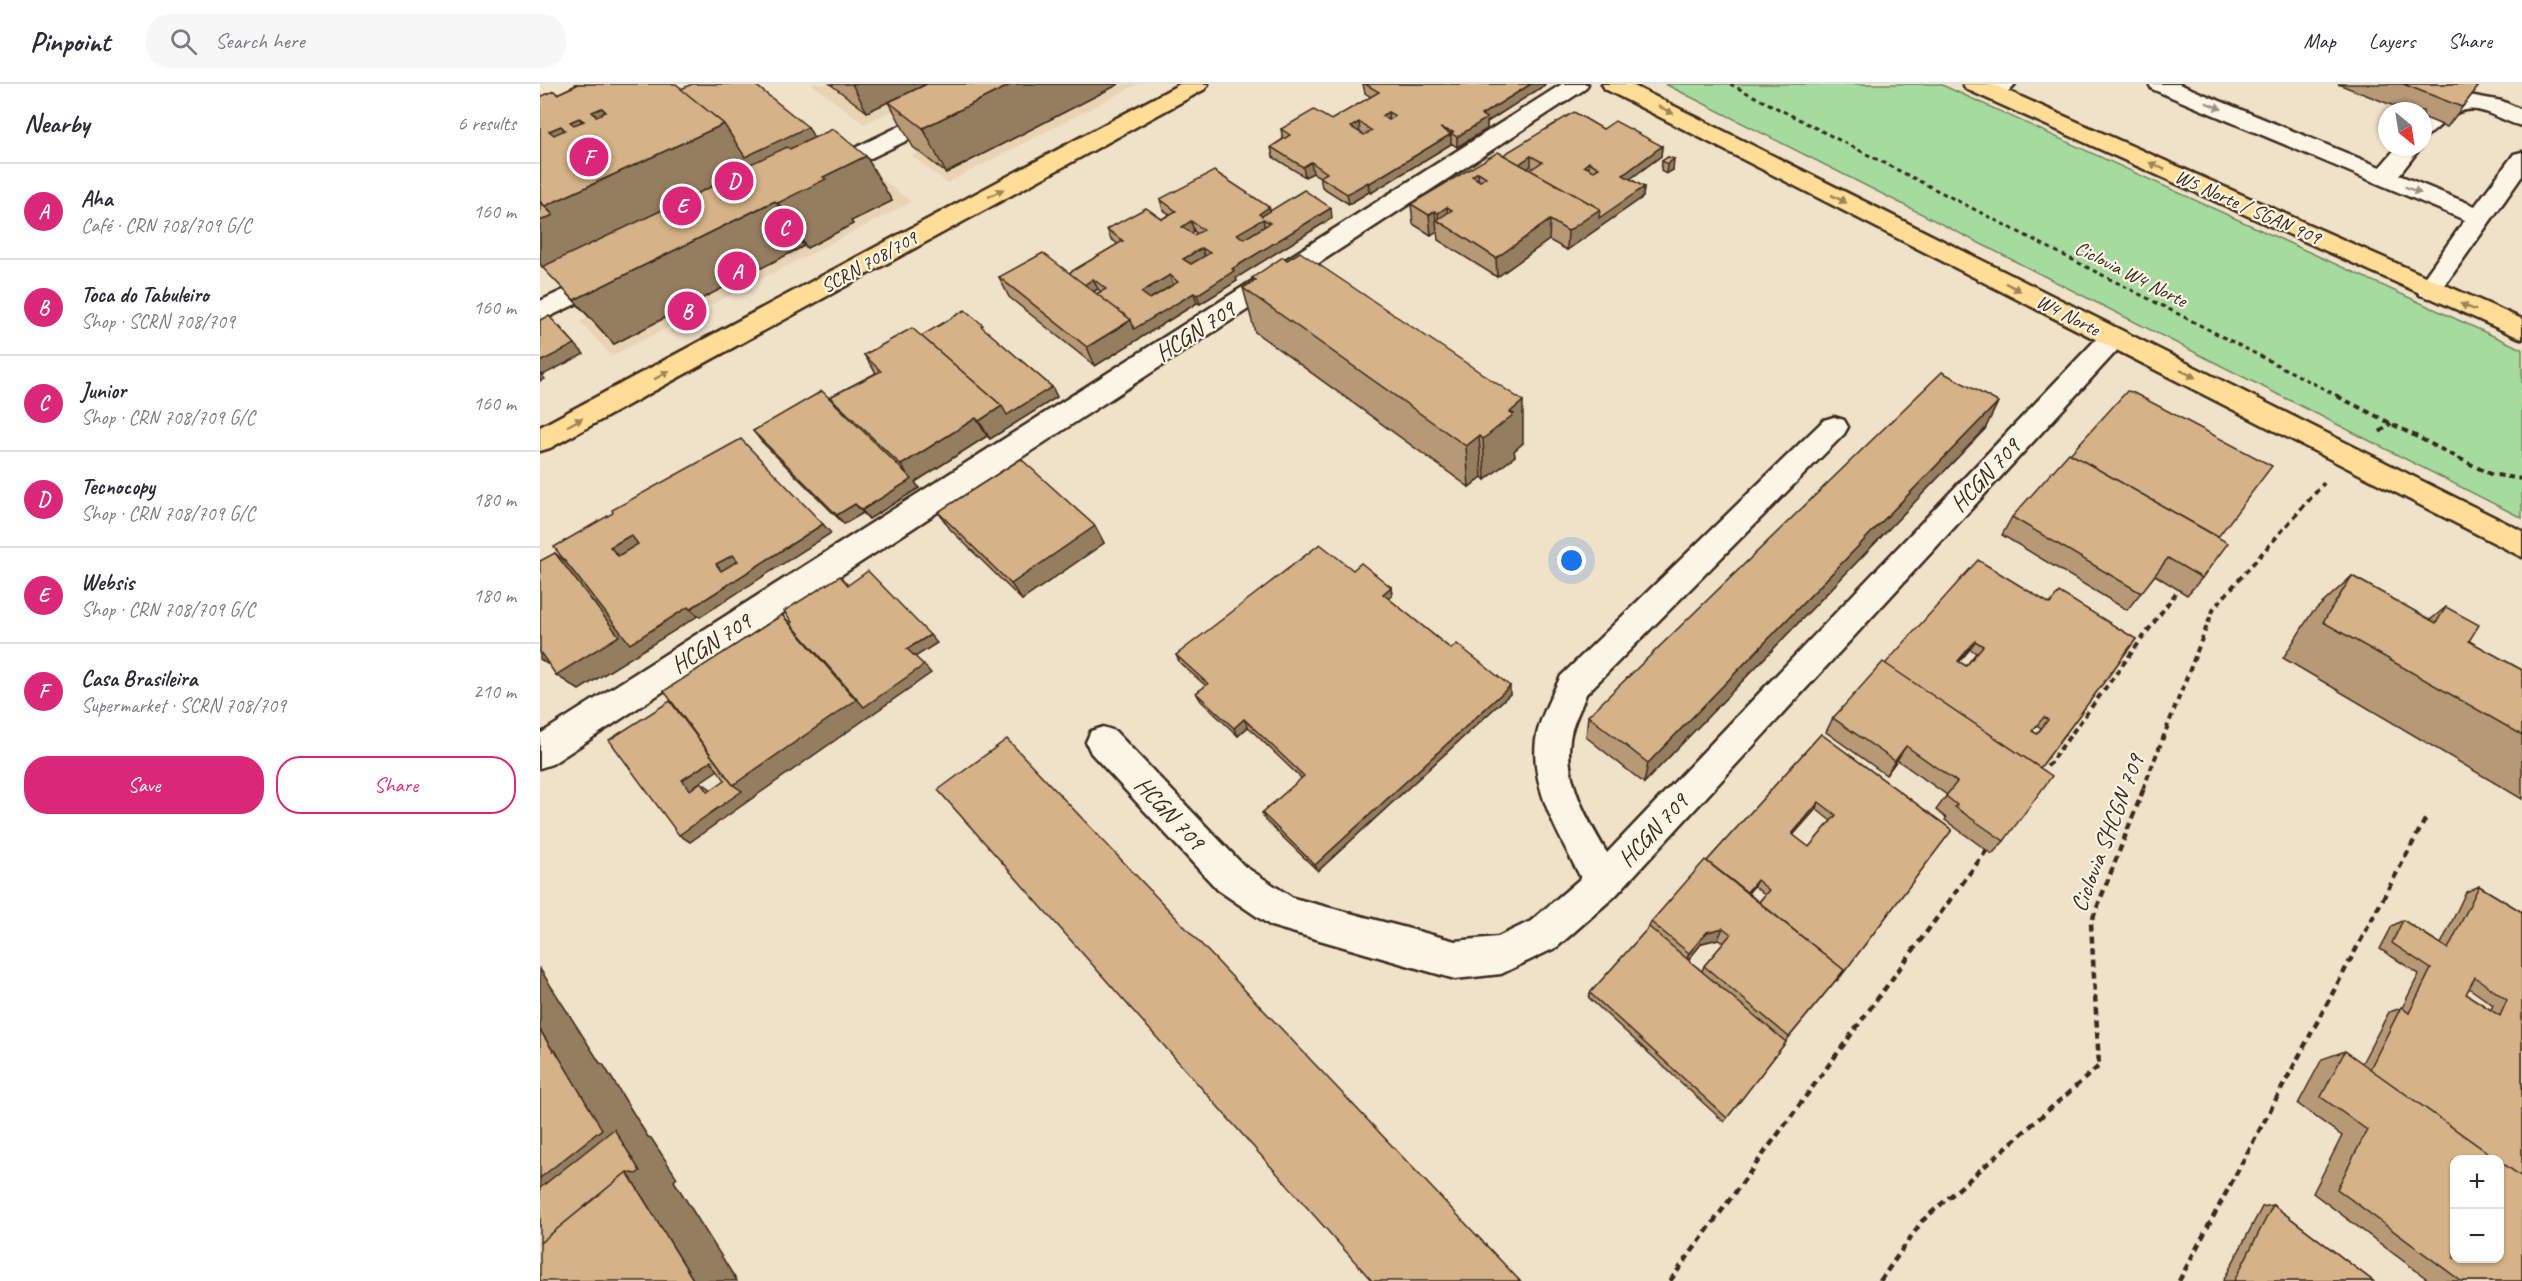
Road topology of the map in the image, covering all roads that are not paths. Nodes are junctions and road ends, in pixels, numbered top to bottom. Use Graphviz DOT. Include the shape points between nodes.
graph roads {
  1 [pos="1004,84"];
  2 [pos="1197,84"];
  3 [pos="1577,84"];
  4 [pos="1613,84"];
  5 [pos="2160,84"];
  6 [pos="1989,86"];
  7 [pos="2522,119"];
  8 [pos="2432,121"];
  9 [pos="2402,156"];
  10 [pos="2522,159"];
  11 [pos="2384,177"];
  12 [pos="803,183"];
  13 [pos="2480,217"];
  14 [pos="632,267"];
  15 [pos="2429,289"];
  16 [pos="549,308"];
  17 [pos="2522,330"];
  18 [pos="2113,338"];
  19 [pos="1834,427"];
  20 [pos="540,440"];
  21 [pos="2522,545"];
  22 [pos="1103,742"];
  23 [pos="540,753"];
  24 [pos="1603,883"];
  1 -- 12 [label="street"];
  20 -- 2 [label="main road, SCRN 708/709, one-way"];
  3 -- 23 [label="street, HCGN 709"];
  4 -- 18 [label="main road, W4 Norte, one-way"];
  5 -- 11 [label="street, one-way"];
  15 -- 6 [label="main road, W5 Norte / SGAN 909, one-way"];
  7 -- 8 [label="street" via="2484,103 2463,102 2444,109"];
  9 -- 11 [label="street"];
  10 -- 13 [label="street"];
  11 -- 13 [label="street, one-way"];
  13 -- 15 [label="street"];
  14 -- 16 [label="street"];
  17 -- 15 [label="main road, W5 Norte / SGAN 909, one-way"];
  18 -- 21 [label="main road, W4 Norte, one-way"];
  18 -- 24 [label="street, HCGN 709"];
  19 -- 24 [label="street" via="1573,687 1553,739 1553,764 1564,806"];
  22 -- 24 [label="street, HCGN 709" via="1231,878 1284,913 1344,930 1455,960 1502,955 1544,934"];
}
